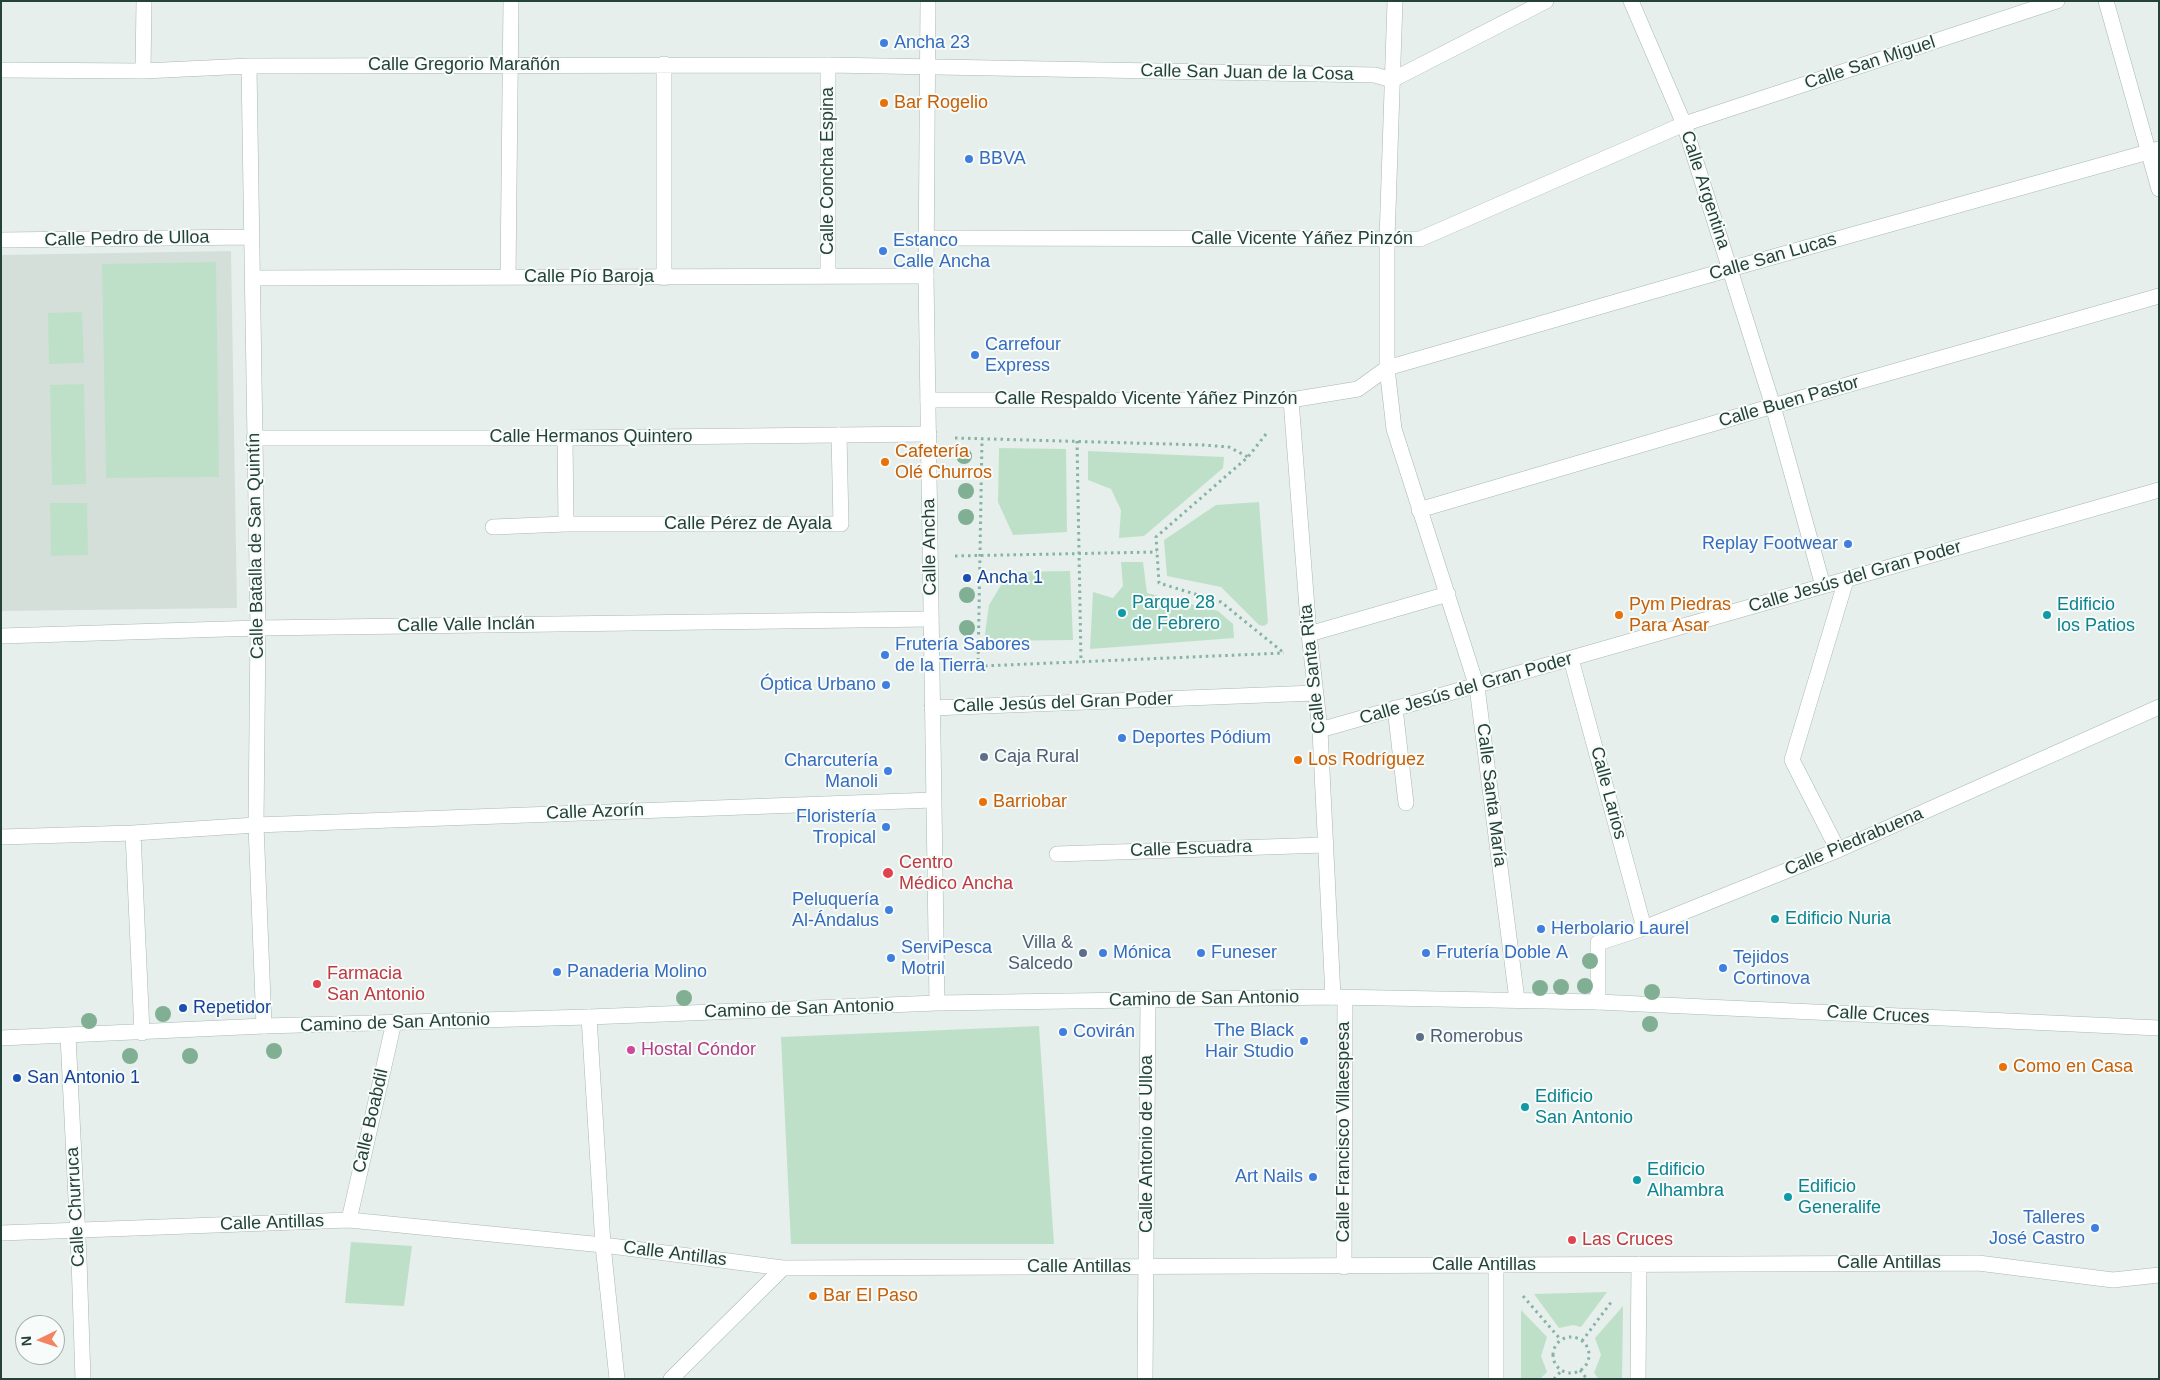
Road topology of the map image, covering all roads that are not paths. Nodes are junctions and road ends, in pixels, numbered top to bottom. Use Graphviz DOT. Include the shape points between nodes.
graph roads {
  1 [pos="144,1"];
  2 [pos="511,1"];
  3 [pos="928,1"];
  4 [pos="1395,1"];
  5 [pos="1546,1"];
  6 [pos="1631,1"];
  7 [pos="2057,1"];
  8 [pos="2106,1"];
  9 [pos="664,64"];
  10 [pos="511,65"];
  11 [pos="828,65"];
  12 [pos="249,66"];
  13 [pos="928,66"];
  14 [pos="1,70"];
  15 [pos="144,71"];
  16 [pos="1392,80"];
  17 [pos="1684,124"];
  18 [pos="2153,150"];
  19 [pos="2159,189"];
  20 [pos="252,237"];
  21 [pos="926,238"];
  22 [pos="1,240"];
  23 [pos="1387,240"];
  24 [pos="1730,269"];
  25 [pos="926,276"];
  26 [pos="508,277"];
  27 [pos="828,277"];
  28 [pos="253,278"];
  29 [pos="664,278"];
  30 [pos="2159,296"];
  31 [pos="1387,368"];
  32 [pos="928,400"];
  33 [pos="1291,400"];
  34 [pos="1773,406"];
  35 [pos="929,434"];
  36 [pos="839,435"];
  37 [pos="254,438"];
  38 [pos="565,438"];
  39 [pos="2159,490"];
  40 [pos="1419,510"];
  41 [pos="566,524"];
  42 [pos="493,526"];
  43 [pos="1846,580"];
  44 [pos="1823,586"];
  45 [pos="1448,594"];
  46 [pos="931,619"];
  47 [pos="258,628"];
  48 [pos="1309,634"];
  49 [pos="1,636"];
  50 [pos="1571,659"];
  51 [pos="1477,687"];
  52 [pos="1314,693"];
  53 [pos="2159,706"];
  54 [pos="932,708"];
  55 [pos="1395,708"];
  56 [pos="1320,730"];
  57 [pos="933,800"];
  58 [pos="1406,803"];
  59 [pos="256,825"];
  60 [pos="133,833"];
  61 [pos="1,837"];
  62 [pos="1324,845"];
  63 [pos="1838,850"];
  64 [pos="1057,854"];
  65 [pos="1644,928"];
  66 [pos="1339,997"];
  67 [pos="1148,999"];
  68 [pos="1517,1000"];
  69 [pos="1598,1002"];
  70 [pos="937,1003"];
  71 [pos="589,1017"];
  72 [pos="394,1022"];
  73 [pos="264,1026"];
  74 [pos="2159,1028"];
  75 [pos="142,1032"];
  76 [pos="68,1036"];
  77 [pos="1,1038"];
  78 [pos="349,1220"];
  79 [pos="78,1231"];
  80 [pos="1,1233"];
  81 [pos="603,1245"];
  82 [pos="1639,1264"];
  83 [pos="1496,1265"];
  84 [pos="1146,1267"];
  85 [pos="1344,1267"];
  86 [pos="784,1268"];
  87 [pos="2159,1275"];
  88 [pos="83,1379"];
  89 [pos="617,1379"];
  90 [pos="671,1379"];
  91 [pos="1145,1379"];
  92 [pos="1496,1379"];
  93 [pos="1638,1379"];
  1 -- 15 [label="street"];
  2 -- 10 [label="street"];
  3 -- 13 [label="street, Calle Ancha"];
  4 -- 16 [label="street, Calle Santa María"];
  5 -- 16 [label="street"];
  6 -- 17 [label="street, Calle Argentina"];
  7 -- 17 [label="street, Calle San Miguel"];
  8 -- 18 [label="street"];
  9 -- 10 [label="street, Calle Gregorio Marañón"];
  9 -- 11 [label="street, Calle Gregorio Marañón"];
  9 -- 29 [label="street"];
  10 -- 12 [label="street, Calle Gregorio Marañón"];
  10 -- 26 [label="street"];
  11 -- 13 [label="street, Calle Gregorio Marañón"];
  11 -- 27 [label="street, Calle Concha Espina"];
  12 -- 15 [label="street, Calle Gregorio Marañón"];
  12 -- 20 [label="street, Calle Batalla de San Quintín"];
  13 -- 16 [label="street, Calle San Juan de la Cosa" via="1374,75"];
  13 -- 21 [label="street, Calle Ancha"];
  14 -- 15 [label="street, Calle Gregorio Marañón"];
  16 -- 23 [label="street, Calle Santa María"];
  17 -- 23 [label="street, Calle Vicente Yáñez Pinzón" via="1420,239"];
  17 -- 24 [label="street, Calle Argentina"];
  18 -- 19 [label="street"];
  18 -- 24 [label="street, Calle San Lucas"];
  20 -- 22 [label="street, Calle Pedro de Ulloa"];
  20 -- 28 [label="street, Calle Batalla de San Quintín"];
  21 -- 23 [label="street, Calle Vicente Yáñez Pinzón"];
  21 -- 25 [label="street, Calle Ancha"];
  23 -- 31 [label="street, Calle Santa María"];
  24 -- 31 [label="street, Calle San Lucas"];
  24 -- 34 [label="street, Calle Argentina"];
  25 -- 27 [label="street, Calle Pío Baroja"];
  25 -- 32 [label="street, Calle Ancha"];
  26 -- 28 [label="street, Calle Pío Baroja"];
  26 -- 29 [label="street, Calle Pío Baroja"];
  27 -- 29 [label="street, Calle Pío Baroja"];
  28 -- 37 [label="street, Calle Batalla de San Quintín"];
  30 -- 34 [label="street, Calle Buen Pastor"];
  31 -- 33 [label="street, Calle Respaldo Vicente Yáñez Pinzón" via="1358,389"];
  31 -- 40 [label="street, Calle Santa María" via="1394,429"];
  32 -- 33 [label="street, Calle Respaldo Vicente Yáñez Pinzón"];
  32 -- 35 [label="street, Calle Ancha"];
  33 -- 48 [label="street, Calle Santa Rita"];
  34 -- 40 [label="street, Calle Buen Pastor"];
  34 -- 44 [label="street, Calle Argentina"];
  35 -- 36 [label="street, Calle Hermanos Quintero"];
  35 -- 46 [label="street, Calle Ancha"];
  36 -- 38 [label="street, Calle Hermanos Quintero"];
  36 -- 41 [label="street, Calle Pérez de Ayala" via="841,524"];
  37 -- 38 [label="street, Calle Hermanos Quintero"];
  37 -- 47 [label="street, Calle Batalla de San Quintín"];
  38 -- 41 [label="street"];
  39 -- 43 [label="street, Calle Jesús del Gran Poder"];
  40 -- 45 [label="street, Calle Santa María"];
  41 -- 42 [label="street, Calle Pérez de Ayala"];
  43 -- 44 [label="street, Calle Jesús del Gran Poder"];
  43 -- 63 [label="street" via="1792,760"];
  44 -- 50 [label="street, Calle Jesús del Gran Poder"];
  45 -- 48 [label="street"];
  45 -- 51 [label="street, Calle Santa María"];
  46 -- 47 [label="street, Calle Valle Inclán"];
  46 -- 54 [label="street, Calle Ancha"];
  47 -- 49 [label="street, Calle Valle Inclán"];
  47 -- 59 [label="street, Calle Batalla de San Quintín"];
  48 -- 52 [label="street, Calle Santa Rita"];
  50 -- 51 [label="street, Calle Jesús del Gran Poder"];
  50 -- 65 [label="street, Calle Larios"];
  51 -- 55 [label="street, Calle Jesús del Gran Poder"];
  51 -- 68 [label="street, Calle Santa María"];
  52 -- 54 [label="street, Calle Jesús del Gran Poder"];
  52 -- 56 [label="street, Calle Santa Rita"];
  53 -- 63 [label="street, Calle Piedrabuena"];
  54 -- 57 [label="street, Calle Ancha"];
  55 -- 56 [label="street, Calle Jesús del Gran Poder"];
  55 -- 58 [label="street"];
  56 -- 62 [label="street, Calle Santa Rita"];
  57 -- 59 [label="street, Calle Azorín"];
  57 -- 70 [label="street, Calle Ancha"];
  59 -- 60 [label="street, Calle Azorín"];
  59 -- 73 [label="street, Calle Batalla de San Quintín"];
  60 -- 61 [label="street, Calle Azorín"];
  60 -- 75 [label="street"];
  62 -- 64 [label="street, Calle Escuadra"];
  62 -- 66 [label="street, Calle Santa Rita"];
  63 -- 65 [label="street, Calle Piedrabuena"];
  65 -- 69 [label="street, Calle Piedrabuena" via="1598,943"];
  66 -- 67 [label="street, Camino de San Antonio"];
  66 -- 68 [label="street, Camino de San Antonio"];
  66 -- 85 [label="street, Calle Francisco Villaespesa"];
  67 -- 70 [label="street, Camino de San Antonio"];
  67 -- 84 [label="street, Calle Antonio de Ulloa"];
  68 -- 69 [label="street, Camino de San Antonio"];
  69 -- 74 [label="street, Calle Cruces"];
  70 -- 71 [label="street, Camino de San Antonio"];
  71 -- 72 [label="street, Camino de San Antonio"];
  71 -- 81 [label="street"];
  72 -- 73 [label="street, Camino de San Antonio"];
  72 -- 78 [label="street, Calle Boabdil"];
  73 -- 75 [label="street, Camino de San Antonio"];
  75 -- 76 [label="street, Camino de San Antonio"];
  76 -- 77 [label="street, Camino de San Antonio"];
  76 -- 79 [label="street, Calle Churruca"];
  78 -- 79 [label="street, Calle Antillas"];
  78 -- 81 [label="street, Calle Antillas"];
  79 -- 80 [label="street, Calle Antillas"];
  79 -- 88 [label="street, Calle Churruca"];
  81 -- 86 [label="street, Calle Antillas"];
  81 -- 89 [label="street"];
  82 -- 83 [label="street, Calle Antillas"];
  82 -- 87 [label="street, Calle Antillas" via="1978,1263 2113,1280"];
  82 -- 93 [label="street"];
  83 -- 85 [label="street, Calle Antillas"];
  83 -- 92 [label="street"];
  84 -- 85 [label="street, Calle Antillas"];
  84 -- 86 [label="street, Calle Antillas"];
  84 -- 91 [label="street, Calle Antonio de Ulloa"];
  86 -- 90 [label="street"];
}
